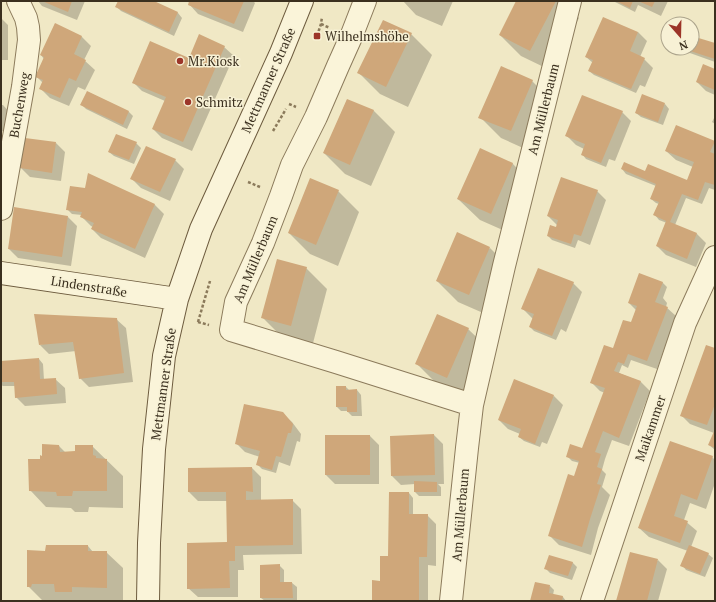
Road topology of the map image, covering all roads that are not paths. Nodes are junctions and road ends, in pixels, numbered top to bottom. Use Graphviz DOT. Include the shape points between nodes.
graph roads {
  1 [pos="18,1"];
  2 [pos="302,1"];
  3 [pos="365,1"];
  4 [pos="570,1"];
  5 [pos="1,209"];
  6 [pos="715,257"];
  7 [pos="1,273"];
  8 [pos="175,307"];
  9 [pos="472,405"];
  10 [pos="148,601"];
  11 [pos="452,601"];
  12 [pos="592,601"];
  1 -- 5 [label="street, Buchenweg" via="26,18 29,40"];
  2 -- 8 [label="street, Mettmanner Straße" via="201,229"];
  3 -- 9 [label="street, Am Müllerbaum" via="316,117 292,165 263,243 236,302 231,330"];
  4 -- 9 [label="street, Am Müllerbaum"];
  6 -- 12 [label="street, Maikammer" via="685,323"];
  7 -- 8 [label="street, Lindenstraße"];
  8 -- 10 [label="street, Mettmanner Straße" via="164,356 154,449"];
  9 -- 11 [label="street, Am Müllerbaum"];
}
